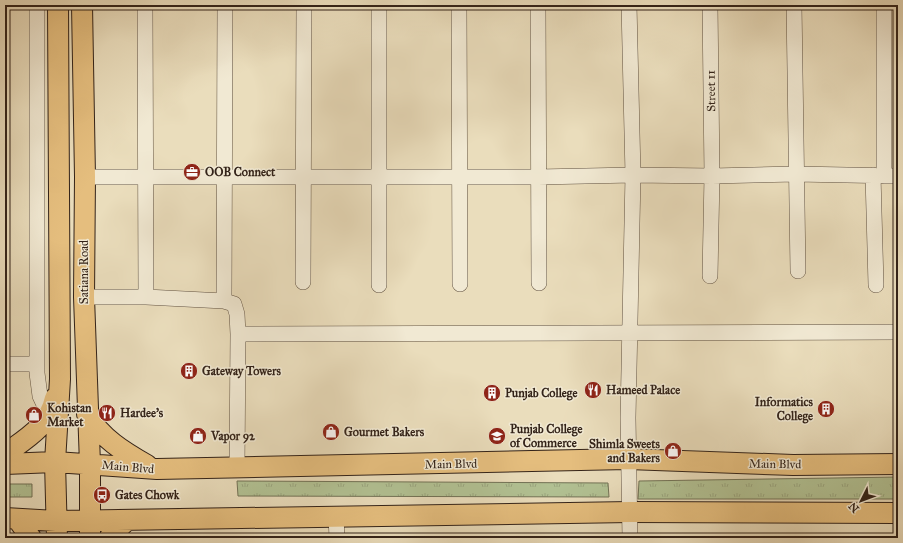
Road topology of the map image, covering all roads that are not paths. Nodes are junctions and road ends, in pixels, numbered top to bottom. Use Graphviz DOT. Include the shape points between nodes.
graph roads {
  1 [pos="37,5"];
  2 [pos="58,5"];
  3 [pos="82,5"];
  4 [pos="145,5"];
  5 [pos="225,5"];
  6 [pos="304,5"];
  7 [pos="379,5"];
  8 [pos="459,5"];
  9 [pos="538,5"];
  10 [pos="629,5"];
  11 [pos="710,5"];
  12 [pos="794,5"];
  13 [pos="884,5"];
  14 [pos="796,174"];
  15 [pos="633,175"];
  16 [pos="223,176"];
  17 [pos="304,176"];
  18 [pos="712,176"];
  19 [pos="885,176"];
  20 [pos="85,177"];
  21 [pos="380,177"];
  22 [pos="460,177"];
  23 [pos="538,177"];
  24 [pos="145,178"];
  25 [pos="798,271"];
  26 [pos="710,276"];
  27 [pos="303,282"];
  28 [pos="539,283"];
  29 [pos="460,284"];
  30 [pos="876,285"];
  31 [pos="379,286"];
  32 [pos="84,297"];
  33 [pos="146,297"];
  34 [pos="224,301"];
  35 [pos="898,332"];
  36 [pos="238,334"];
  37 [pos="630,334"];
  38 [pos="5,364"];
  39 [pos="37,364"];
  40 [pos="60,379"];
  41 [pos="87,414"];
  42 [pos="49,415"];
  43 [pos="5,454"];
  44 [pos="628,459"];
  45 [pos="56,462"];
  46 [pos="5,464"];
  47 [pos="90,464"];
  48 [pos="898,464"];
  49 [pos="237,469"];
  50 [pos="157,470"];
  51 [pos="630,512"];
  52 [pos="898,513"];
  53 [pos="336,517"];
  54 [pos="127,520"];
  55 [pos="13,523"];
  56 [pos="89,529"];
  57 [pos="57,530"];
  58 [pos="30,538"];
  59 [pos="109,538"];
  60 [pos="336,538"];
  61 [pos="630,538"];
  1 -- 39 [label="street"];
  2 -- 40 [label="main road, Satiana Road"];
  3 -- 20 [label="main road, Satiana Road"];
  4 -- 24 [label="street"];
  5 -- 16 [label="street"];
  6 -- 17 [label="street"];
  7 -- 21 [label="street"];
  8 -- 22 [label="street"];
  9 -- 23 [label="street"];
  10 -- 15 [label="street"];
  11 -- 18 [label="street, Street 11"];
  12 -- 14 [label="street"];
  13 -- 19 [label="street"];
  14 -- 18 [label="street"];
  14 -- 19 [label="street"];
  14 -- 25 [label="street"];
  15 -- 18 [label="street"];
  15 -- 23 [label="street"];
  15 -- 37 [label="street"];
  16 -- 17 [label="street"];
  16 -- 24 [label="street"];
  16 -- 34 [label="street"];
  17 -- 21 [label="street"];
  17 -- 27 [label="street"];
  18 -- 26 [label="street, Street 11"];
  19 -- 30 [label="street"];
  20 -- 24 [label="street"];
  20 -- 32 [label="main road, Satiana Road"];
  21 -- 22 [label="street"];
  21 -- 31 [label="street"];
  22 -- 23 [label="street"];
  22 -- 29 [label="street"];
  23 -- 28 [label="street"];
  24 -- 33 [label="street"];
  32 -- 33 [label="street"];
  32 -- 41 [label="main road, Satiana Road"];
  33 -- 34 [label="street"];
  34 -- 36 [label="street" via="234,304"];
  35 -- 37 [label="street"];
  36 -- 37 [label="street"];
  36 -- 49 [label="street"];
  37 -- 44 [label="street"];
  38 -- 39 [label="street"];
  39 -- 42 [label="street" via="40,396"];
  40 -- 42 [label="main road"];
  40 -- 45 [label="main road, Satiana Road"];
  41 -- 47 [label="main road, Satiana Road"];
  41 -- 50 [label="main road" via="121,450"];
  42 -- 43 [label="main road" via="36,431"];
  44 -- 48 [label="main road, Main Blvd" via="793,465"];
  44 -- 49 [label="main road, Main Blvd"];
  44 -- 51 [label="street"];
  45 -- 46 [label="main road, Main Blvd"];
  45 -- 47 [label="main road, Main Blvd"];
  45 -- 57 [label="main road, Satiana Road"];
  47 -- 50 [label="main road, Main Blvd"];
  47 -- 56 [label="main road, Satiana Road"];
  49 -- 50 [label="main road, Main Blvd"];
  51 -- 52 [label="main road"];
  51 -- 53 [label="main road"];
  51 -- 61 [label="street"];
  53 -- 54 [label="main road"];
  53 -- 60 [label="street"];
  54 -- 56 [label="main road"];
  54 -- 59 [label="main road"];
  55 -- 57 [label="main road"];
  55 -- 58 [label="main road"];
  56 -- 57 [label="main road"];
}
